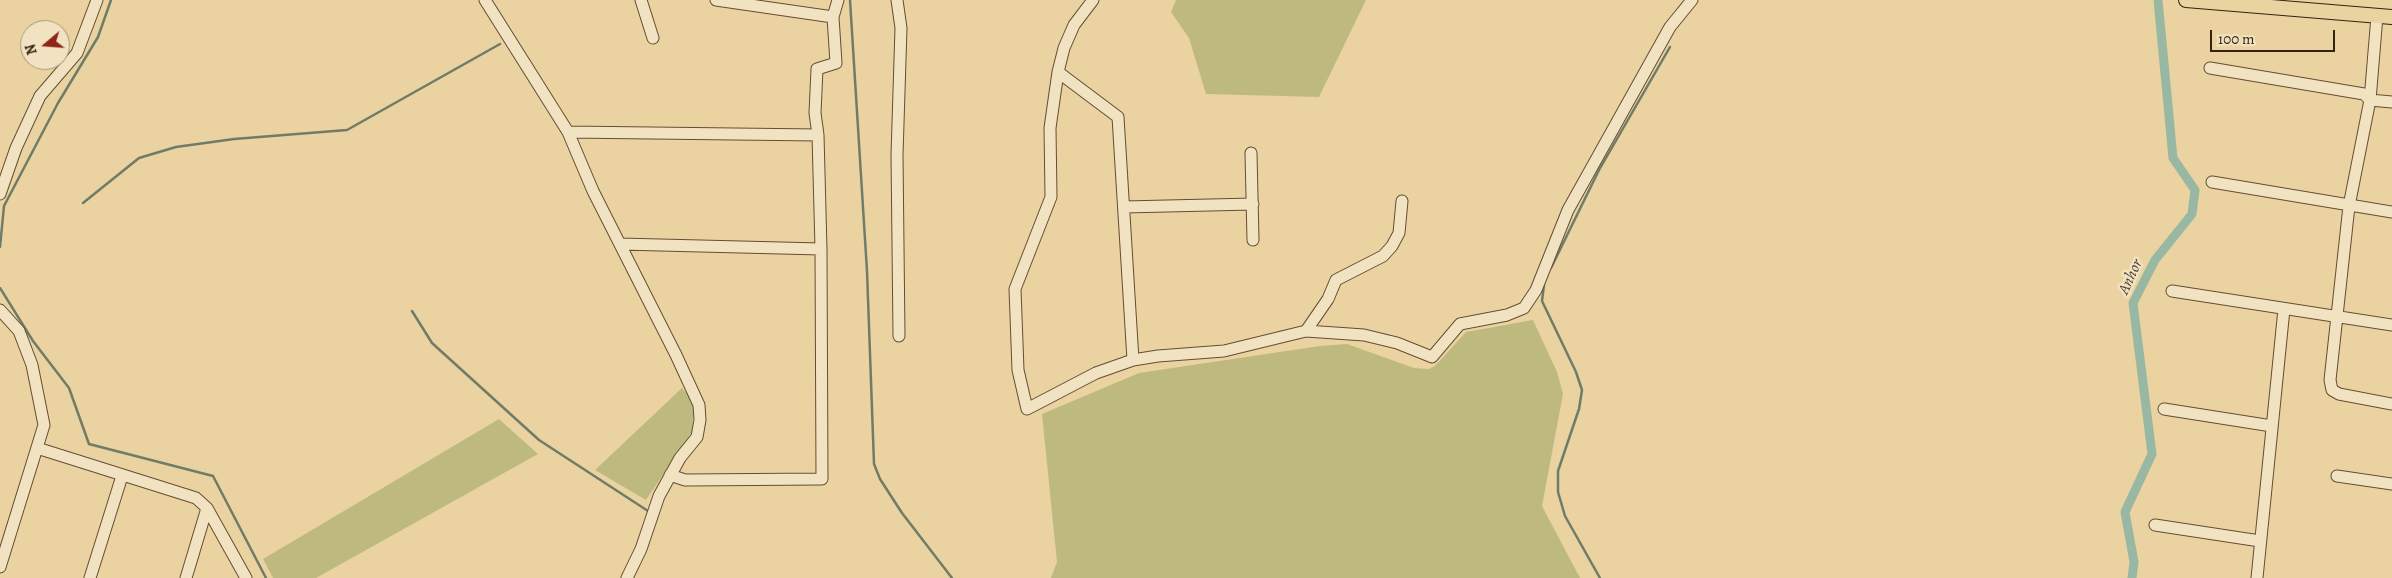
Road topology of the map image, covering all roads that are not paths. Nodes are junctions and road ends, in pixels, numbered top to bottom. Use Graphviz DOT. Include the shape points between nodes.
graph roads {
  1 [pos="97,0"];
  2 [pos="485,0"];
  3 [pos="640,0"];
  4 [pos="716,0"];
  5 [pos="838,0"];
  6 [pos="897,0"];
  7 [pos="1093,0"];
  8 [pos="1692,0"];
  9 [pos="2187,0"];
  10 [pos="2377,16"];
  11 [pos="833,17"];
  12 [pos="2392,17"];
  13 [pos="653,38"];
  14 [pos="2210,68"];
  15 [pos="1058,72"];
  16 [pos="2370,100"];
  17 [pos="2392,102"];
  18 [pos="568,132"];
  19 [pos="818,135"];
  20 [pos="1250,153"];
  21 [pos="2212,182"];
  22 [pos="0,194"];
  23 [pos="1402,201"];
  24 [pos="1253,204"];
  25 [pos="2349,206"];
  26 [pos="1124,207"];
  27 [pos="2392,212"];
  28 [pos="1253,240"];
  29 [pos="620,244"];
  30 [pos="821,249"];
  31 [pos="2172,291"];
  32 [pos="2284,309"];
  33 [pos="0,310"];
  34 [pos="2336,316"];
  35 [pos="2392,325"];
  36 [pos="1306,330"];
  37 [pos="899,336"];
  38 [pos="1133,360"];
  39 [pos="2392,404"];
  40 [pos="2164,408"];
  41 [pos="2272,426"];
  42 [pos="37,448"];
  43 [pos="670,475"];
  44 [pos="122,476"];
  45 [pos="2337,476"];
  46 [pos="2392,484"];
  47 [pos="208,508"];
  48 [pos="2155,525"];
  49 [pos="2260,541"];
  50 [pos="0,567"];
  51 [pos="90,578"];
  52 [pos="186,578"];
  53 [pos="246,578"];
  54 [pos="627,578"];
  55 [pos="2257,578"];
  1 -- 22 [label="street" via="77,52 40,96 16,148"];
  2 -- 18 [label="street"];
  3 -- 13 [label="street"];
  4 -- 11 [label="street"];
  5 -- 11 [label="street"];
  6 -- 37 [label="street" via="902,28 897,155"];
  7 -- 15 [label="street" via="1068,37"];
  8 -- 36 [label="street" via="1670,27 1568,210 1536,290 1524,308 1507,315 1460,324 1432,357 1397,343 1364,335"];
  9 -- 10 [label="main road"];
  10 -- 12 [label="main road"];
  10 -- 16 [label="street"];
  11 -- 19 [label="street" via="836,63 817,69 815,113"];
  14 -- 16 [label="street" via="2364,94"];
  15 -- 26 [label="street" via="1118,117"];
  15 -- 38 [label="street" via="1050,128 1050,197 1015,289 1018,370 1027,409 1096,374"];
  16 -- 17 [label="street"];
  16 -- 25 [label="street"];
  18 -- 19 [label="street"];
  18 -- 29 [label="street"];
  19 -- 30 [label="street"];
  20 -- 24 [label="street"];
  21 -- 25 [label="street"];
  23 -- 36 [label="street" via="1399,233 1392,246 1383,256 1336,280 1328,299"];
  24 -- 26 [label="street"];
  24 -- 28 [label="street"];
  25 -- 27 [label="street"];
  25 -- 34 [label="street"];
  26 -- 38 [label="street"];
  29 -- 30 [label="street"];
  29 -- 43 [label="street" via="699,405 697,437"];
  30 -- 43 [label="street" via="822,479 685,480"];
  31 -- 32 [label="street"];
  32 -- 34 [label="street"];
  32 -- 41 [label="street"];
  33 -- 42 [label="street" via="19,331 32,365 44,425"];
  34 -- 35 [label="street"];
  34 -- 39 [label="street" via="2330,380 2332,390"];
  36 -- 38 [label="street" via="1224,351"];
  40 -- 41 [label="street"];
  41 -- 49 [label="street"];
  42 -- 44 [label="street"];
  42 -- 50 [label="street"];
  43 -- 54 [label="street"];
  44 -- 47 [label="street" via="196,498"];
  44 -- 51 [label="street"];
  45 -- 46 [label="street"];
  47 -- 52 [label="street"];
  47 -- 53 [label="street"];
  48 -- 49 [label="street"];
  49 -- 55 [label="street"];
}
